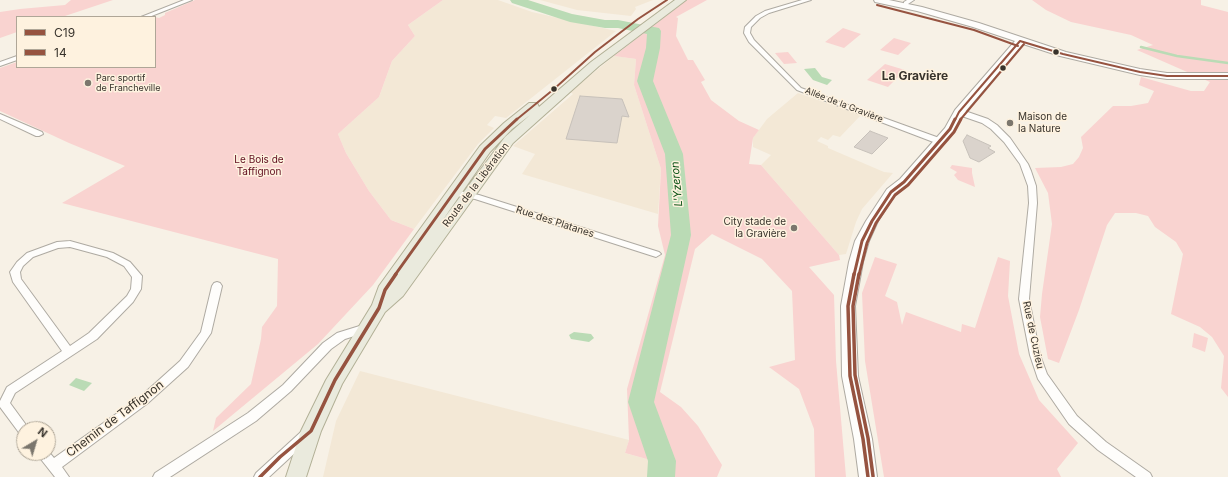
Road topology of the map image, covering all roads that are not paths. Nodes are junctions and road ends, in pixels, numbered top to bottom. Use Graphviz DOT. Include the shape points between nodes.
graph roads {
  1 [pos="189,0"];
  2 [pos="667,0"];
  3 [pos="681,0"];
  4 [pos="808,0"];
  5 [pos="878,0"];
  6 [pos="889,0"];
  7 [pos="908,2"];
  8 [pos="147,16"];
  9 [pos="976,25"];
  10 [pos="625,35"];
  11 [pos="1020,41"];
  12 [pos="16,58"];
  13 [pos="0,64"];
  14 [pos="1228,76"];
  15 [pos="959,112"];
  16 [pos="0,116"];
  17 [pos="39,134"];
  18 [pos="939,141"];
  19 [pos="461,194"];
  20 [pos="656,254"];
  21 [pos="216,286"];
  22 [pos="366,328"];
  23 [pos="68,352"];
  24 [pos="17,421"];
  25 [pos="310,431"];
  26 [pos="49,461"];
  27 [pos="53,466"];
  28 [pos="63,477"];
  29 [pos="159,477"];
  30 [pos="260,477"];
  31 [pos="296,477"];
  32 [pos="868,477"];
  33 [pos="1146,477"];
  1 -- 8 [label="street"];
  2 -- 10 [label="main road, Route de la Libération" via="638,20"];
  3 -- 10 [label="main road, Route de la Libération" via="649,23"];
  4 -- 18 [label="street, Allée de la Gravière" via="767,12 755,19 748,27 747,33 751,41 800,89"];
  5 -- 7 [label="street"];
  5 -- 9 [label="street"];
  6 -- 7 [label="street"];
  7 -- 9 [label="street"];
  9 -- 11 [label="street"];
  10 -- 19 [label="main road, Route de la Libération" via="509,140"];
  11 -- 14 [label="street" via="1078,58 1151,74"];
  11 -- 15 [label="street"];
  12 -- 13 [label="street"];
  15 -- 18 [label="street"];
  15 -- 33 [label="street, Rue de Cuzieu" via="985,120 1007,140 1024,164 1032,186 1033,203 1024,299 1035,355 1042,376 1073,420 1102,446"];
  16 -- 17 [label="street"];
  18 -- 32 [label="street" via="904,182 891,192 872,221 862,241 856,262 848,306 850,376"];
  19 -- 20 [label="street, Rue des Platanes"];
  19 -- 22 [label="main road, Route de la Libération" via="397,292 379,308"];
  21 -- 27 [label="street, Chemin de Taffignon" via="206,333 184,364 144,400"];
  22 -- 25 [label="main road, Route de la Libération" via="335,380"];
  22 -- 29 [label="street" via="341,336 327,346 287,388 252,417"];
  23 -- 23 [label="street" via="93,336 130,299 136,289 137,276 127,264 110,255 70,244 45,248 30,255 15,272 16,280"];
  23 -- 24 [label="street" via="11,390 4,404"];
  25 -- 30 [label="street, Route de la Libération"];
  25 -- 31 [label="main road, Route de la Libération"];
  26 -- 27 [label="street"];
  27 -- 28 [label="street"];
}
